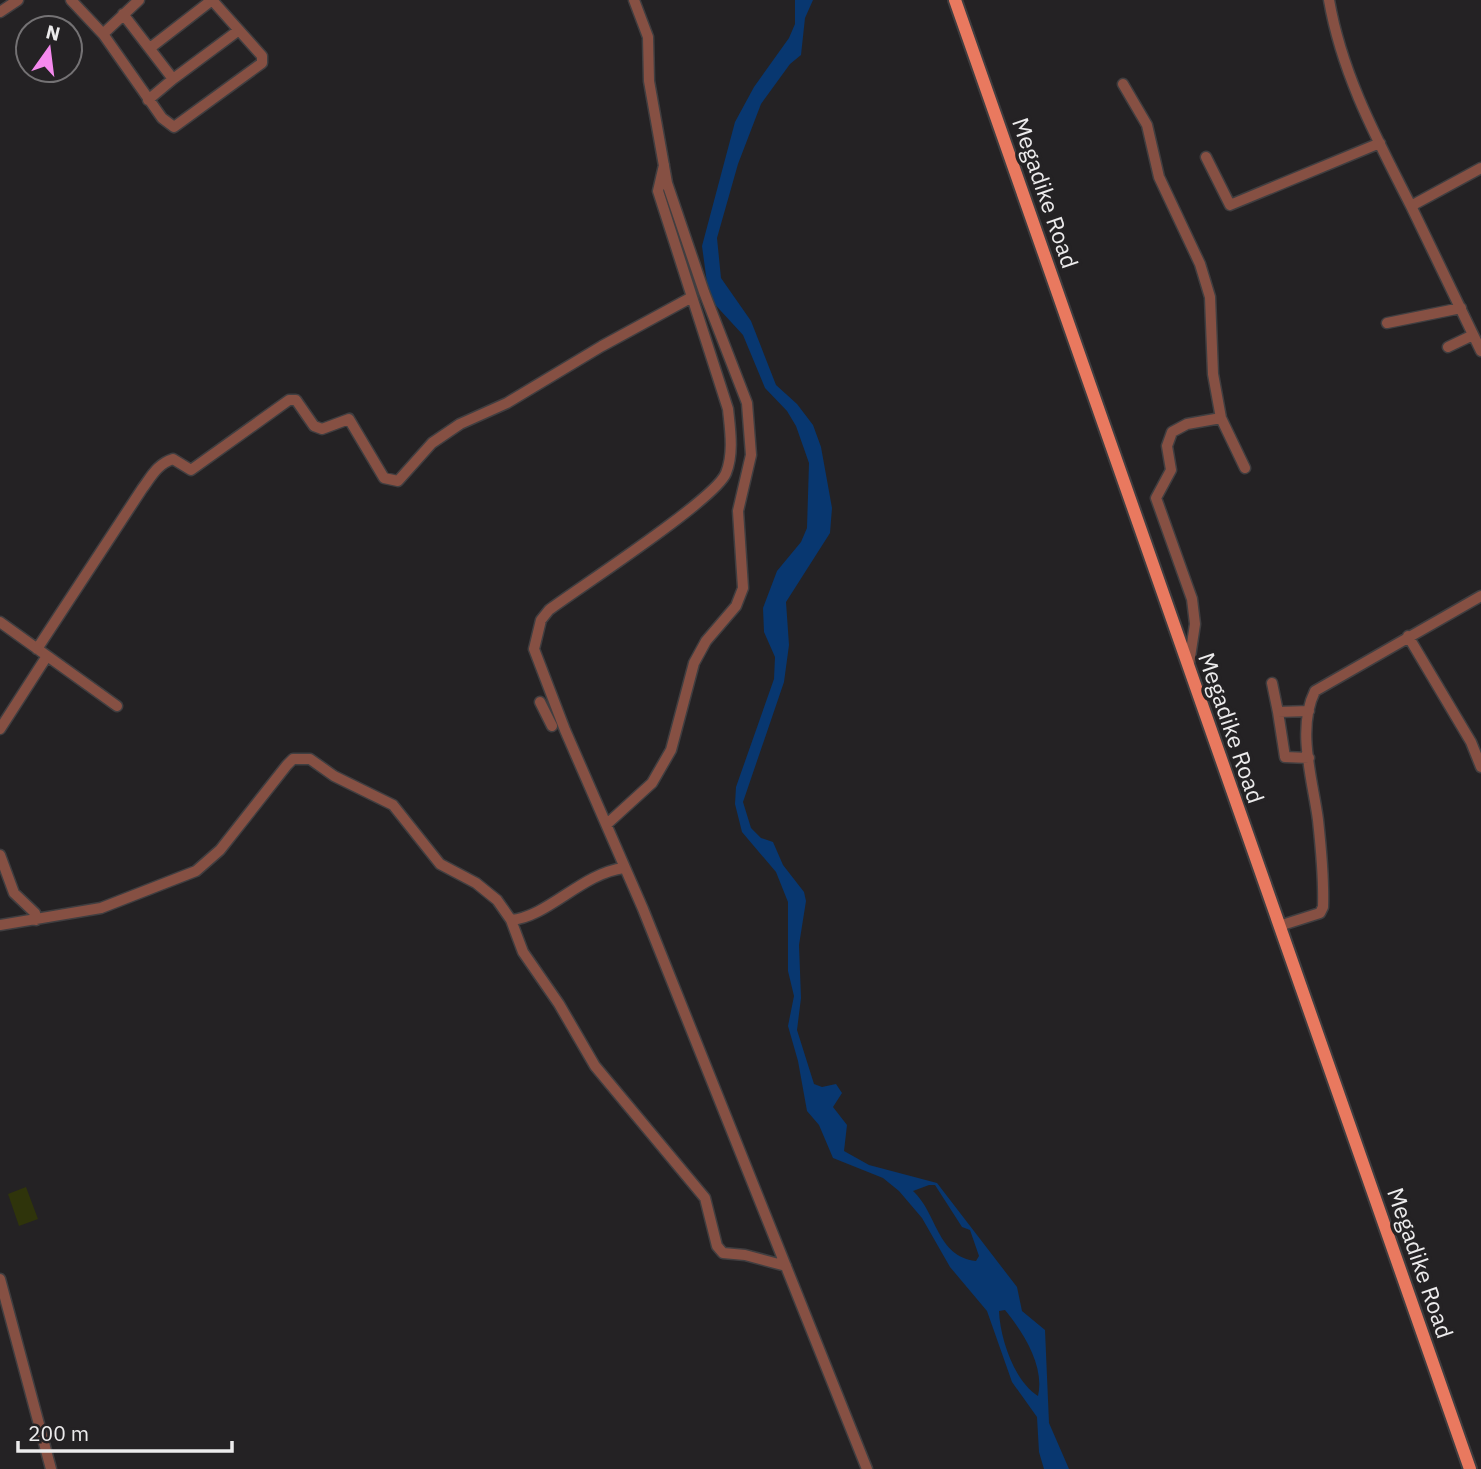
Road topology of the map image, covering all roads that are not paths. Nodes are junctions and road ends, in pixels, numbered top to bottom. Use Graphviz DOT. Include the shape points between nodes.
graph roads {
  1 [pos="18,0"];
  2 [pos="71,0"];
  3 [pos="139,0"];
  4 [pos="634,0"];
  5 [pos="955,0"];
  6 [pos="1329,0"];
  7 [pos="0,12"];
  8 [pos="123,14"];
  9 [pos="239,30"];
  10 [pos="103,34"];
  11 [pos="150,48"];
  12 [pos="173,79"];
  13 [pos="1123,84"];
  14 [pos="148,100"];
  15 [pos="1380,143"];
  16 [pos="1206,157"];
  17 [pos="664,165"];
  18 [pos="1481,168"];
  19 [pos="1411,206"];
  20 [pos="692,297"];
  21 [pos="1461,308"];
  22 [pos="1387,323"];
  23 [pos="1474,335"];
  24 [pos="1448,347"];
  25 [pos="1481,351"];
  26 [pos="1221,418"];
  27 [pos="1245,468"];
  28 [pos="1481,596"];
  29 [pos="0,622"];
  30 [pos="1408,636"];
  31 [pos="37,649"];
  32 [pos="47,656"];
  33 [pos="1188,667"];
  34 [pos="1272,684"];
  35 [pos="540,702"];
  36 [pos="117,706"];
  37 [pos="1309,711"];
  38 [pos="1278,712"];
  39 [pos="552,726"];
  40 [pos="0,729"];
  41 [pos="1308,758"];
  42 [pos="1481,766"];
  43 [pos="607,824"];
  44 [pos="0,855"];
  45 [pos="624,868"];
  46 [pos="36,920"];
  47 [pos="511,920"];
  48 [pos="0,925"];
  49 [pos="1279,926"];
  50 [pos="786,1266"];
  51 [pos="0,1279"];
  52 [pos="51,1469"];
  53 [pos="867,1469"];
  54 [pos="1470,1469"];
  1 -- 7 [label="street"];
  2 -- 10 [label="street"];
  3 -- 8 [label="street"];
  4 -- 17 [label="street" via="648,37 649,81"];
  5 -- 33 [label="main road, Megadike Road"];
  6 -- 15 [label="street" via="1343,62"];
  8 -- 10 [label="street"];
  8 -- 11 [label="street"];
  9 -- 11 [label="street" via="212,0"];
  9 -- 12 [label="street"];
  9 -- 14 [label="street" via="262,56 257,68 174,127"];
  10 -- 14 [label="street"];
  11 -- 12 [label="street"];
  12 -- 14 [label="street"];
  13 -- 26 [label="street" via="1147,125 1158,177 1200,264 1210,297 1213,374"];
  15 -- 16 [label="street" via="1230,205"];
  15 -- 19 [label="street"];
  17 -- 20 [label="street" via="658,191"];
  17 -- 43 [label="street" via="704,292 747,403 751,455 738,511 743,588 736,606 694,663 671,750 659,772"];
  18 -- 19 [label="street"];
  19 -- 21 [label="street"];
  20 -- 31 [label="street" via="507,403 460,424 432,443 398,481 384,478 349,419 322,429 314,426 296,400 281,403 191,470 173,459 167,461 142,489"];
  20 -- 43 [label="street" via="728,409 731,443 726,472 691,508 549,610 535,636 534,649"];
  21 -- 22 [label="street"];
  21 -- 23 [label="street"];
  23 -- 24 [label="street"];
  23 -- 25 [label="street"];
  26 -- 27 [label="street"];
  26 -- 33 [label="street" via="1187,424 1172,432 1167,446 1171,470 1156,498 1195,615"];
  28 -- 30 [label="street"];
  29 -- 31 [label="street"];
  30 -- 37 [label="street" via="1320,687 1311,698"];
  30 -- 42 [label="street"];
  31 -- 32 [label="street"];
  32 -- 36 [label="street"];
  32 -- 40 [label="street"];
  33 -- 49 [label="main road, Megadike Road"];
  34 -- 38 [label="street"];
  35 -- 39 [label="street"];
  37 -- 38 [label="street"];
  37 -- 41 [label="street"];
  38 -- 41 [label="street" via="1285,757"];
  41 -- 49 [label="street" via="1318,821 1322,907 1320,913"];
  43 -- 45 [label="street"];
  44 -- 46 [label="street" via="14,893 35,912"];
  45 -- 47 [label="street" via="596,875 525,917"];
  45 -- 50 [label="street"];
  46 -- 47 [label="street" via="101,908 203,867 287,765 302,757 393,805 440,864 487,890"];
  46 -- 48 [label="street"];
  47 -- 50 [label="street" via="523,952 595,1066 705,1198 717,1246 723,1253"];
  49 -- 54 [label="main road, Megadike Road"];
  50 -- 53 [label="street"];
  51 -- 52 [label="street"];
}
